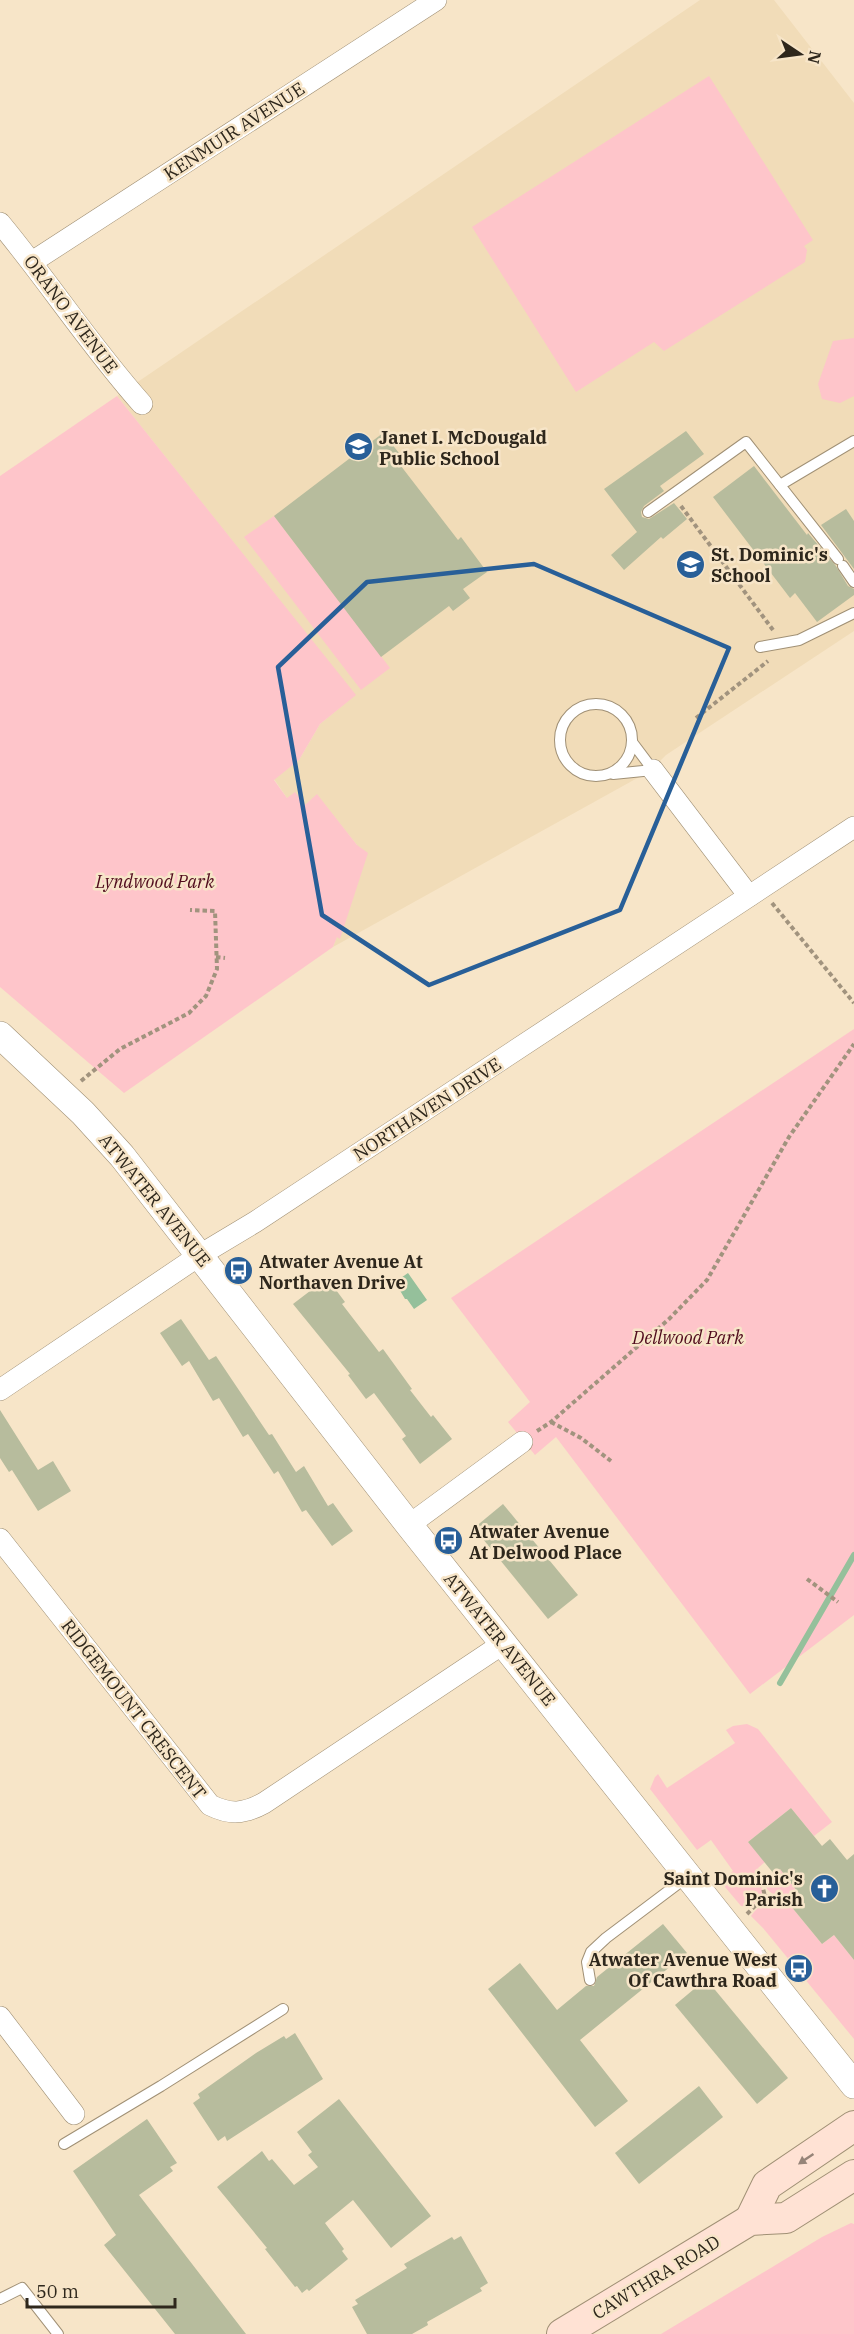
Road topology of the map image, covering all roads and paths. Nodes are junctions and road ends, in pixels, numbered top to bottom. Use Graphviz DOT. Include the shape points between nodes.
graph roads {
  1 [pos="436,0"];
  2 [pos="0,223"];
  3 [pos="32,262"];
  4 [pos="142,404"];
  5 [pos="854,441"];
  6 [pos="780,485"];
  7 [pos="673,494"];
  8 [pos="648,512"];
  9 [pos="854,582"];
  10 [pos="854,613"];
  11 [pos="773,645"];
  12 [pos="760,647"];
  13 [pos="696,718"];
  14 [pos="632,742"];
  15 [pos="653,770"];
  16 [pos="601,776"];
  17 [pos="854,827"];
  18 [pos="755,893"];
  19 [pos="190,910"];
  20 [pos="216,957"];
  21 [pos="225,958"];
  22 [pos="854,1003"];
  23 [pos="0,1035"];
  24 [pos="854,1044"];
  25 [pos="64,1095"];
  26 [pos="200,1255"];
  27 [pos="0,1390"];
  28 [pos="550,1422"];
  29 [pos="522,1442"];
  30 [pos="611,1461"];
  31 [pos="409,1525"];
  32 [pos="0,1539"];
  33 [pos="807,1579"];
  34 [pos="838,1602"];
  35 [pos="504,1643"];
  36 [pos="689,1875"];
  37 [pos="763,1875"];
  38 [pos="765,1896"];
  39 [pos="793,1902"];
  40 [pos="747,1915"];
  41 [pos="590,1980"];
  42 [pos="283,2009"];
  43 [pos="0,2018"];
  44 [pos="854,2085"];
  45 [pos="74,2114"];
  46 [pos="854,2126"];
  47 [pos="64,2144"];
  48 [pos="854,2175"];
  49 [pos="750,2220"];
  50 [pos="0,2300"];
  51 [pos="58,2334"];
  52 [pos="562,2334"];
  1 -- 3 [label="street, KENMUIR AVENUE"];
  2 -- 3 [label="street, ORANO AVENUE"];
  3 -- 4 [label="street, ORANO AVENUE"];
  5 -- 6 [label="lane"];
  6 -- 7 [label="lane" via="746,442"];
  6 -- 9 [label="lane"];
  7 -- 8 [label="lane"];
  7 -- 11 [label="path" via="773,629"];
  10 -- 11 [label="lane" via="799,640"];
  11 -- 12 [label="lane"];
  11 -- 13 [label="path" via="769,660"];
  14 -- 15 [label="lane"];
  14 -- 16 [label="lane" via="623,765"];
  14 -- 16 [label="lane" via="628,723 610,707 585,706 565,721 560,734 565,759 573,769 588,776"];
  15 -- 16 [label="lane"];
  15 -- 18 [label="street"];
  17 -- 18 [label="street, NORTHAVEN DRIVE"];
  18 -- 22 [label="path"];
  18 -- 26 [label="street, NORTHAVEN DRIVE"];
  19 -- 20 [label="path" via="215,911"];
  20 -- 21 [label="path"];
  20 -- 25 [label="path" via="217,969 206,996 189,1013 120,1049"];
  23 -- 25 [label="street, ATWATER AVENUE"];
  24 -- 28 [label="path" via="789,1137 707,1280 669,1319"];
  25 -- 26 [label="street, ATWATER AVENUE" via="122,1156"];
  26 -- 27 [label="street, NORTHAVEN DRIVE"];
  26 -- 31 [label="street, ATWATER AVENUE"];
  28 -- 29 [label="path"];
  28 -- 30 [label="path" via="581,1438"];
  29 -- 31 [label="street"];
  31 -- 35 [label="street, ATWATER AVENUE"];
  32 -- 35 [label="street, RIDGEMOUNT CRESCENT" via="210,1804 223,1811 249,1811 264,1803"];
  33 -- 34 [label="path"];
  35 -- 36 [label="street, ATWATER AVENUE"];
  36 -- 41 [label="lane" via="591,1952 587,1962"];
  36 -- 44 [label="street, ATWATER AVENUE"];
  37 -- 38 [label="path"];
  38 -- 39 [label="path"];
  38 -- 40 [label="path"];
  42 -- 47 [label="lane"];
  43 -- 45 [label="street"];
  46 -- 49 [label="main road, one-way" via="767,2185"];
  48 -- 49 [label="main road, CAWTHRA ROAD" via="786,2218"];
  49 -- 52 [label="main road, CAWTHRA ROAD"];
  50 -- 51 [label="lane" via="22,2288"];
}
